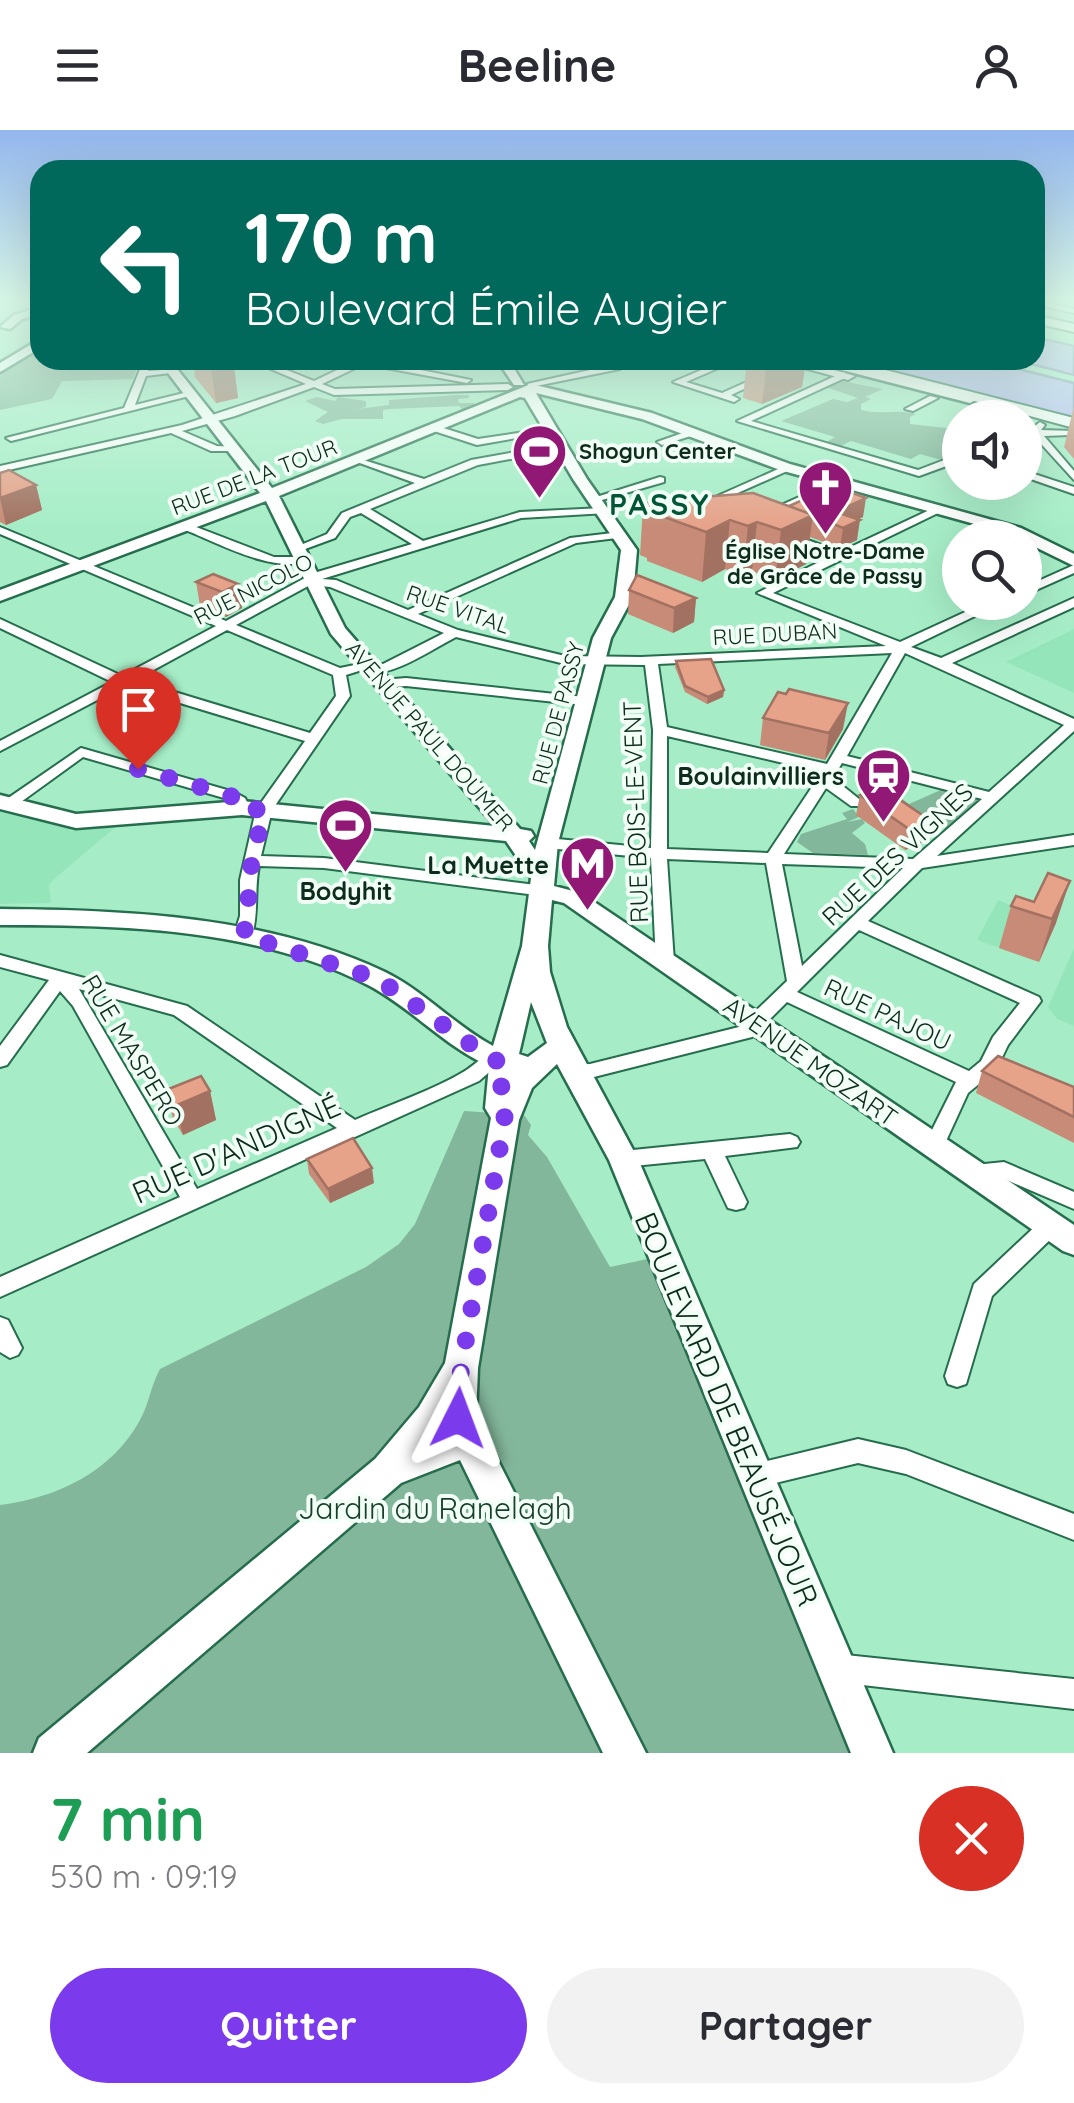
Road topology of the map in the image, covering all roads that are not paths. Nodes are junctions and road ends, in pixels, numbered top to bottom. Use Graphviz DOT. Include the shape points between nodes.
graph roads {
  1 [pos="141,376"];
  2 [pos="177,376"];
  3 [pos="292,376"];
  4 [pos="336,376"];
  5 [pos="443,376"];
  6 [pos="512,376"];
  7 [pos="567,376"];
  8 [pos="693,376"];
  9 [pos="764,376"];
  10 [pos="824,376"];
  11 [pos="863,376"];
  12 [pos="871,376"];
  13 [pos="889,376"];
  14 [pos="316,386"];
  15 [pos="520,389"];
  16 [pos="192,394"];
  17 [pos="724,395"];
  18 [pos="934,398"];
  19 [pos="970,399"];
  20 [pos="738,400"];
  21 [pos="942,400"];
  22 [pos="128,410"];
  23 [pos="910,410"];
  24 [pos="210,418"];
  25 [pos="68,424"];
  26 [pos="1042,426"];
  27 [pos="170,429"];
  28 [pos="437,429"];
  29 [pos="1073,429"];
  30 [pos="694,432"];
  31 [pos="11,438"];
  32 [pos="1042,438"];
  33 [pos="556,439"];
  34 [pos="476,442"];
  35 [pos="662,442"];
  36 [pos="103,444"];
  37 [pos="234,449"];
  38 [pos="490,459"];
  39 [pos="361,460"];
  40 [pos="942,465"];
  41 [pos="790,468"];
  42 [pos="0,469"];
  43 [pos="1074,478"];
  44 [pos="660,480"];
  45 [pos="1042,480"];
  46 [pos="425,483"];
  47 [pos="839,483"];
  48 [pos="1074,491"];
  49 [pos="271,495"];
  50 [pos="599,505"];
  51 [pos="362,508"];
  52 [pos="728,510"];
  53 [pos="936,510"];
  54 [pos="749,518"];
  55 [pos="187,528"];
  56 [pos="0,530"];
  57 [pos="770,533"];
  58 [pos="629,542"];
  59 [pos="422,545"];
  60 [pos="299,554"];
  61 [pos="841,556"];
  62 [pos="1074,562"];
  63 [pos="88,564"];
  64 [pos="1074,569"];
  65 [pos="312,582"];
  66 [pos="1042,583"];
  67 [pos="0,596"];
  68 [pos="1074,602"];
  69 [pos="408,614"];
  70 [pos="960,620"];
  71 [pos="0,623"];
  72 [pos="226,624"];
  73 [pos="454,633"];
  74 [pos="900,649"];
  75 [pos="651,660"];
  76 [pos="594,662"];
  77 [pos="941,663"];
  78 [pos="339,673"];
  79 [pos="372,673"];
  80 [pos="122,681"];
  81 [pos="584,701"];
  82 [pos="1074,724"];
  83 [pos="660,730"];
  84 [pos="312,738"];
  85 [pos="0,747"];
  86 [pos="830,768"];
  87 [pos="994,798"];
  88 [pos="4,803"];
  89 [pos="856,803"];
  90 [pos="253,809"];
  91 [pos="514,834"];
  92 [pos="1074,840"];
  93 [pos="659,854"];
  94 [pos="774,858"];
  95 [pos="252,860"];
  96 [pos="917,864"];
  97 [pos="545,868"];
  98 [pos="0,917"];
  99 [pos="857,923"];
  100 [pos="243,935"];
  101 [pos="534,946"];
  102 [pos="0,961"];
  103 [pos="665,962"];
  104 [pos="60,978"];
  105 [pos="790,987"];
  106 [pos="756,1023"];
  107 [pos="0,1060"];
  108 [pos="558,1060"];
  109 [pos="498,1061"];
  110 [pos="989,1065"];
  111 [pos="1012,1076"];
  112 [pos="970,1080"];
  113 [pos="505,1118"];
  114 [pos="354,1128"];
  115 [pos="790,1142"];
  116 [pos="934,1146"];
  117 [pos="712,1151"];
  118 [pos="623,1160"];
  119 [pos="972,1172"];
  120 [pos="1072,1196"];
  121 [pos="193,1201"];
  122 [pos="736,1202"];
  123 [pos="1062,1234"];
  124 [pos="0,1287"];
  125 [pos="461,1368"];
  126 [pos="957,1376"];
  127 [pos="468,1440"];
  128 [pos="388,1470"];
  129 [pos="755,1476"];
  130 [pos="1074,1527"];
  131 [pos="836,1668"];
  132 [pos="1074,1694"];
  133 [pos="54,1753"];
  134 [pos="624,1753"];
  135 [pos="872,1753"];
  1 -- 22 [label="street"];
  2 -- 16 [label="street, AVENUE PAUL DOUMER"];
  3 -- 14 [label="street"];
  4 -- 14 [label="street"];
  5 -- 15 [label="street"];
  6 -- 15 [label="street"];
  7 -- 15 [label="street"];
  8 -- 17 [label="street" via="677,382"];
  9 -- 17 [label="street"];
  10 -- 40 [label="street" via="742,420 876,462 926,473"];
  11 -- 18 [label="main road"];
  12 -- 19 [label="street"];
  13 -- 19 [label="main road"];
  13 -- 29 [label="main road"];
  14 -- 15 [label="street" via="334,392"];
  14 -- 24 [label="street"];
  15 -- 28 [label="street, RUE DE LA TOUR"];
  15 -- 30 [label="street, RUE DE LA TOUR"];
  15 -- 33 [label="street"];
  16 -- 22 [label="street"];
  16 -- 24 [label="street, AVENUE PAUL DOUMER"];
  17 -- 20 [label="street"];
  18 -- 21 [label="main road"];
  18 -- 23 [label="street"];
  22 -- 25 [label="street"];
  24 -- 27 [label="street"];
  24 -- 37 [label="street, AVENUE PAUL DOUMER"];
  25 -- 31 [label="street"];
  25 -- 36 [label="street"];
  26 -- 29 [label="main road"];
  27 -- 36 [label="street"];
  27 -- 37 [label="street" via="215,449"];
  28 -- 34 [label="street"];
  28 -- 39 [label="street, RUE DE LA TOUR"];
  30 -- 35 [label="street"];
  30 -- 41 [label="street"];
  32 -- 43 [label="street"];
  33 -- 34 [label="street"];
  33 -- 38 [label="street"];
  33 -- 50 [label="street"];
  34 -- 38 [label="street"];
  36 -- 42 [label="street"];
  37 -- 49 [label="street, AVENUE PAUL DOUMER"];
  38 -- 46 [label="street"];
  39 -- 46 [label="street"];
  39 -- 49 [label="street, RUE DE LA TOUR"];
  41 -- 47 [label="street"];
  41 -- 52 [label="street" via="709,502"];
  44 -- 50 [label="street, RUE NICOLO"];
  45 -- 48 [label="street"];
  46 -- 51 [label="street"];
  47 -- 53 [label="street"];
  47 -- 54 [label="street"];
  49 -- 55 [label="street, RUE DE LA TOUR"];
  49 -- 60 [label="street, AVENUE PAUL DOUMER"];
  50 -- 58 [label="street"];
  50 -- 59 [label="street, RUE NICOLO" via="520,515"];
  51 -- 59 [label="street"];
  51 -- 60 [label="street"];
  53 -- 61 [label="street"];
  53 -- 62 [label="street" via="1015,531"];
  55 -- 60 [label="street" via="273,560"];
  55 -- 63 [label="street, RUE DE LA TOUR"];
  56 -- 63 [label="street"];
  57 -- 61 [label="street"];
  58 -- 69 [label="street" via="574,540"];
  58 -- 76 [label="street, RUE DE PASSY" via="624,597"];
  59 -- 65 [label="street, RUE NICOLO"];
  60 -- 65 [label="street, AVENUE PAUL DOUMER"];
  61 -- 74 [label="street" via="763,592"];
  63 -- 67 [label="street, RUE DE LA TOUR"];
  63 -- 72 [label="street"];
  64 -- 66 [label="street"];
  65 -- 69 [label="street, RUE VITAL" via="332,583"];
  65 -- 72 [label="street, RUE NICOLO"];
  65 -- 79 [label="street, AVENUE PAUL DOUMER" via="336,630"];
  68 -- 77 [label="street"];
  69 -- 73 [label="street, RUE VITAL"];
  70 -- 74 [label="street"];
  71 -- 80 [label="street"];
  72 -- 78 [label="street"];
  72 -- 80 [label="street, RUE NICOLO"];
  73 -- 76 [label="street, RUE VITAL"];
  73 -- 79 [label="street"];
  74 -- 75 [label="street, RUE DUBAN"];
  74 -- 77 [label="street"];
  74 -- 86 [label="street"];
  75 -- 76 [label="street, RUE VITAL"];
  75 -- 83 [label="street, RUE BOIS-LE-VENT"];
  76 -- 81 [label="street, RUE DE PASSY"];
  77 -- 82 [label="street"];
  78 -- 79 [label="street"];
  78 -- 84 [label="street" via="344,692"];
  79 -- 81 [label="street"];
  79 -- 91 [label="street, AVENUE PAUL DOUMER"];
  80 -- 84 [label="street"];
  80 -- 85 [label="street, RUE NICOLO"];
  81 -- 97 [label="street, RUE DE PASSY"];
  82 -- 87 [label="street, RUE DES VIGNES"];
  83 -- 86 [label="street"];
  83 -- 93 [label="street, RUE BOIS-LE-VENT"];
  84 -- 90 [label="street"];
  86 -- 87 [label="street"];
  86 -- 89 [label="street"];
  86 -- 94 [label="street"];
  87 -- 96 [label="street, RUE DES VIGNES"];
  88 -- 90 [label="street" via="76,820"];
  88 -- 90 [label="street" via="81,752 228,795"];
  90 -- 91 [label="street"];
  90 -- 95 [label="street"];
  91 -- 97 [label="street, AVENUE PAUL DOUMER"];
  91 -- 97 [label="street" via="518,846"];
  92 -- 96 [label="street"];
  93 -- 94 [label="street"];
  93 -- 97 [label="street"];
  93 -- 103 [label="street, RUE BOIS-LE-VENT"];
  94 -- 96 [label="street"];
  94 -- 105 [label="street"];
  95 -- 97 [label="street"];
  95 -- 100 [label="street"];
  96 -- 99 [label="street, RUE DES VIGNES"];
  97 -- 101 [label="street, RUE DE PASSY"];
  97 -- 103 [label="street, AVENUE MOZART" via="572,898"];
  98 -- 100 [label="street" via="151,921"];
  99 -- 105 [label="street, RUE DES VIGNES"];
  99 -- 110 [label="street" via="1032,1001"];
  100 -- 109 [label="street" via="378,979"];
  101 -- 108 [label="street, BOULEVARD DE BEAUSÉJOUR"];
  101 -- 109 [label="street"];
  102 -- 104 [label="street"];
  103 -- 106 [label="street, AVENUE MOZART"];
  104 -- 107 [label="street"];
  104 -- 114 [label="street" via="180,1010"];
  104 -- 121 [label="street, RUE MASPERO"];
  105 -- 106 [label="street, RUE DES VIGNES"];
  105 -- 112 [label="street, RUE PAJOU"];
  106 -- 108 [label="street" via="745,1032 590,1071"];
  106 -- 116 [label="street, AVENUE MOZART"];
  108 -- 109 [label="street"];
  108 -- 113 [label="street" via="517,1088 514,1109"];
  108 -- 118 [label="street, BOULEVARD DE BEAUSÉJOUR"];
  109 -- 113 [label="street"];
  109 -- 114 [label="street, RUE D'ANDIGNÉ"];
  110 -- 111 [label="street"];
  110 -- 112 [label="street"];
  112 -- 116 [label="street"];
  113 -- 125 [label="street"];
  114 -- 121 [label="street, RUE D'ANDIGNÉ"];
  115 -- 117 [label="street"];
  116 -- 119 [label="street, AVENUE MOZART"];
  117 -- 118 [label="street"];
  117 -- 122 [label="street"];
  118 -- 129 [label="street, BOULEVARD DE BEAUSÉJOUR"];
  119 -- 120 [label="street" via="1004,1170"];
  119 -- 123 [label="street, AVENUE MOZART"];
  121 -- 124 [label="street, RUE D'ANDIGNÉ"];
  123 -- 126 [label="street" via="982,1291"];
  125 -- 127 [label="street" via="458,1418"];
  125 -- 128 [label="street" via="432,1418"];
  127 -- 128 [label="street"];
  127 -- 134 [label="street"];
  128 -- 133 [label="street"];
  129 -- 130 [label="street" via="858,1451 906,1462"];
  129 -- 131 [label="street, BOULEVARD DE BEAUSÉJOUR"];
  131 -- 132 [label="street"];
  131 -- 135 [label="street, BOULEVARD DE BEAUSÉJOUR"];
}
